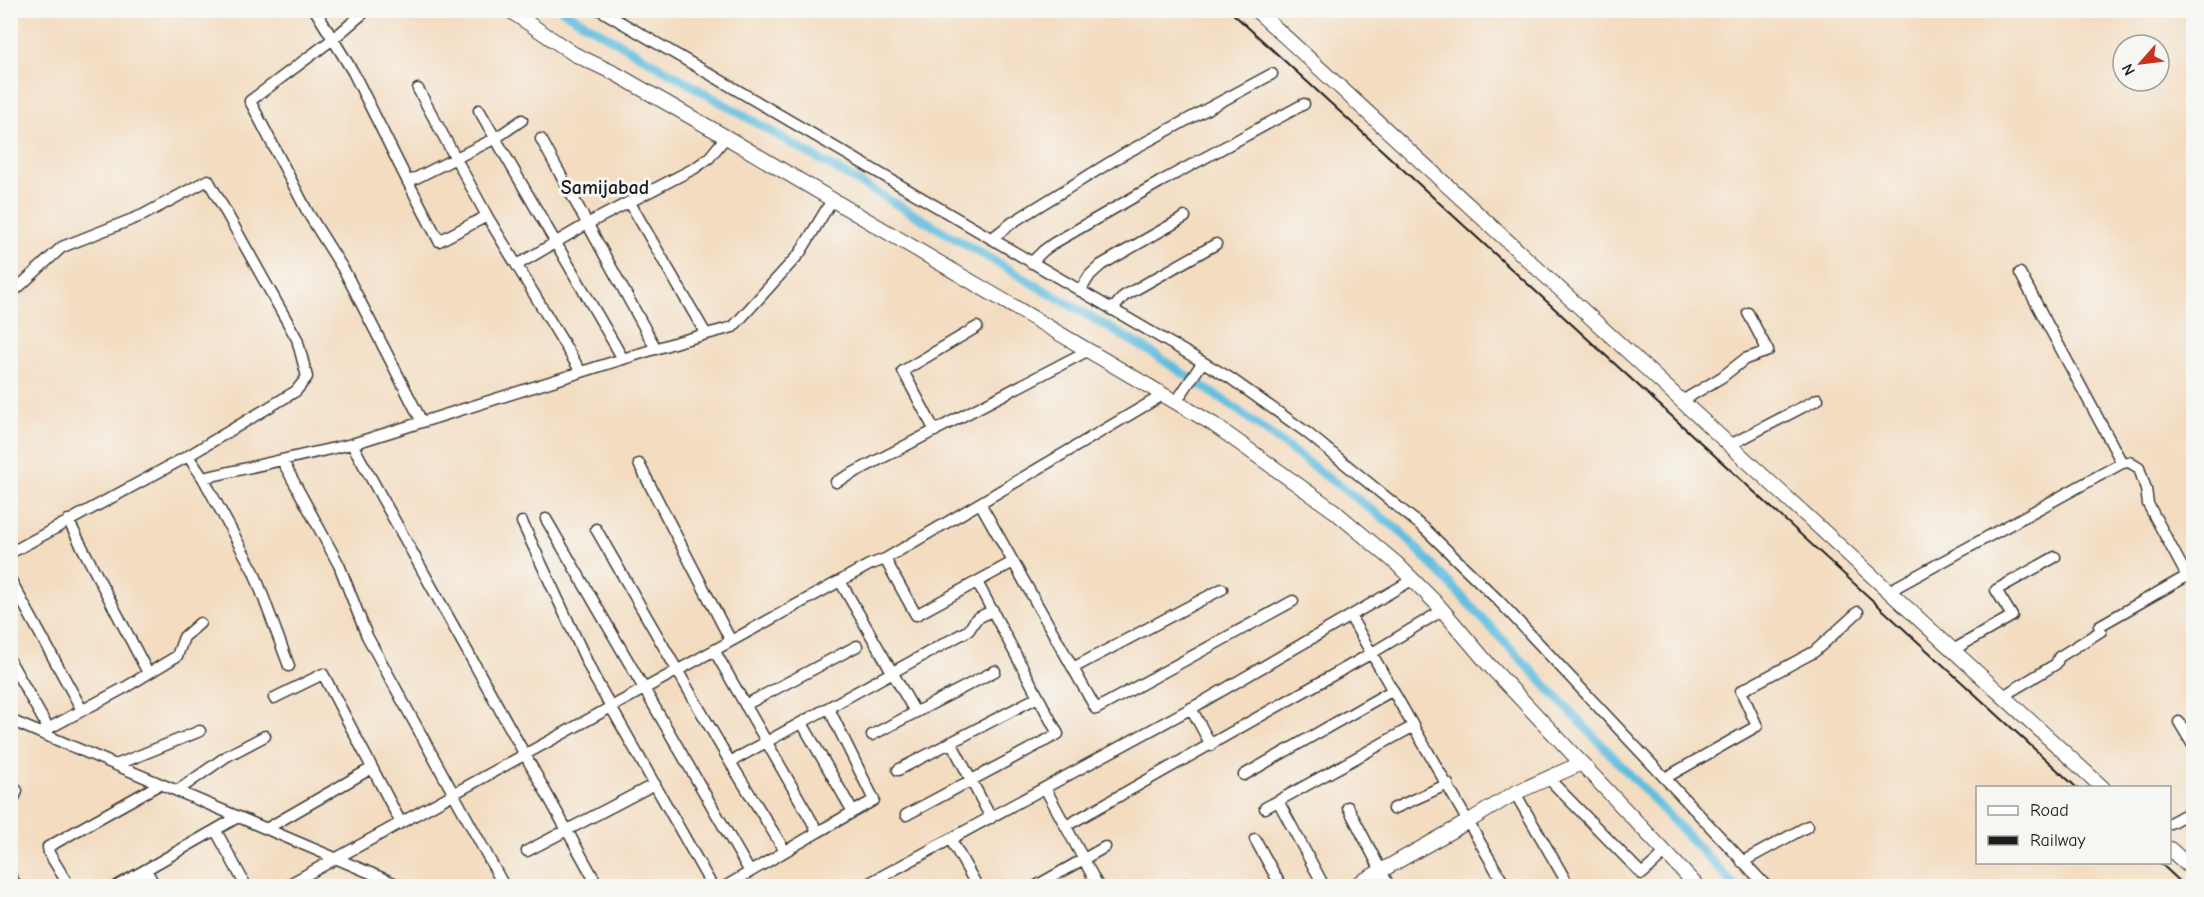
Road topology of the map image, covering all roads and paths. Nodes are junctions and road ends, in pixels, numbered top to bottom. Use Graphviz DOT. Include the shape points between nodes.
graph roads {
  1 [pos="315,10"];
  2 [pos="367,10"];
  3 [pos="509,10"];
  4 [pos="600,10"];
  5 [pos="1256,10"];
  6 [pos="333,39"];
  7 [pos="1272,74"];
  8 [pos="418,89"];
  9 [pos="1305,104"];
  10 [pos="479,110"];
  11 [pos="522,120"];
  12 [pos="726,137"];
  13 [pos="496,138"];
  14 [pos="541,139"];
  15 [pos="456,158"];
  16 [pos="408,182"];
  17 [pos="832,200"];
  18 [pos="630,203"];
  19 [pos="487,216"];
  20 [pos="1185,217"];
  21 [pos="587,224"];
  22 [pos="991,239"];
  23 [pos="555,243"];
  24 [pos="1216,244"];
  25 [pos="1031,263"];
  26 [pos="517,265"];
  27 [pos="2020,273"];
  28 [pos="1080,291"];
  29 [pos="10,295"];
  30 [pos="1112,310"];
  31 [pos="1748,313"];
  32 [pos="977,327"];
  33 [pos="706,334"];
  34 [pos="656,349"];
  35 [pos="1089,350"];
  36 [pos="623,359"];
  37 [pos="1201,364"];
  38 [pos="581,372"];
  39 [pos="1163,395"];
  40 [pos="1179,397"];
  41 [pos="1818,399"];
  42 [pos="1682,400"];
  43 [pos="422,422"];
  44 [pos="934,431"];
  45 [pos="352,444"];
  46 [pos="1730,445"];
  47 [pos="188,456"];
  48 [pos="282,460"];
  49 [pos="2122,463"];
  50 [pos="639,464"];
  51 [pos="203,478"];
  52 [pos="836,482"];
  53 [pos="980,503"];
  54 [pos="546,519"];
  55 [pos="68,520"];
  56 [pos="522,522"];
  57 [pos="596,529"];
  58 [pos="10,553"];
  59 [pos="2055,557"];
  60 [pos="885,559"];
  61 [pos="1013,562"];
  62 [pos="10,579"];
  63 [pos="1412,579"];
  64 [pos="840,581"];
  65 [pos="977,582"];
  66 [pos="1222,589"];
  67 [pos="1889,591"];
  68 [pos="1293,601"];
  69 [pos="993,610"];
  70 [pos="1443,610"];
  71 [pos="1858,612"];
  72 [pos="1350,616"];
  73 [pos="200,623"];
  74 [pos="731,641"];
  75 [pos="857,646"];
  76 [pos="1953,650"];
  77 [pos="714,651"];
  78 [pos="1372,653"];
  79 [pos="10,661"];
  80 [pos="289,666"];
  81 [pos="1073,668"];
  82 [pos="678,670"];
  83 [pos="995,671"];
  84 [pos="148,673"];
  85 [pos="893,673"];
  86 [pos="644,689"];
  87 [pos="1393,690"];
  88 [pos="2003,696"];
  89 [pos="1038,697"];
  90 [pos="274,698"];
  91 [pos="745,705"];
  92 [pos="611,707"];
  93 [pos="1191,708"];
  94 [pos="829,709"];
  95 [pos="82,710"];
  96 [pos="915,712"];
  97 [pos="10,720"];
  98 [pos="2179,722"];
  99 [pos="802,723"];
  100 [pos="1414,726"];
  101 [pos="44,731"];
  102 [pos="200,731"];
  103 [pos="872,735"];
  104 [pos="265,736"];
  105 [pos="951,742"];
  106 [pos="767,743"];
  107 [pos="1211,745"];
  108 [pos="2193,747"];
  109 [pos="525,755"];
  110 [pos="730,762"];
  111 [pos="1582,763"];
  112 [pos="116,765"];
  113 [pos="372,768"];
  114 [pos="898,770"];
  115 [pos="1244,775"];
  116 [pos="1548,778"];
  117 [pos="1665,778"];
  118 [pos="971,779"];
  119 [pos="10,780"];
  120 [pos="159,784"];
  121 [pos="655,784"];
  122 [pos="1448,784"];
  123 [pos="2101,786"];
  124 [pos="1045,788"];
  125 [pos="177,791"];
  126 [pos="1515,793"];
  127 [pos="454,794"];
  128 [pos="10,798"];
  129 [pos="1278,801"];
  130 [pos="1347,807"];
  131 [pos="1265,808"];
  132 [pos="1393,809"];
  133 [pos="2193,810"];
  134 [pos="853,812"];
  135 [pos="906,815"];
  136 [pos="238,817"];
  137 [pos="991,818"];
  138 [pos="1469,821"];
  139 [pos="2171,822"];
  140 [pos="401,823"];
  141 [pos="1066,826"];
  142 [pos="1808,826"];
  143 [pos="266,829"];
  144 [pos="567,830"];
  145 [pos="216,831"];
  146 [pos="818,832"];
  147 [pos="1255,839"];
  148 [pos="951,840"];
  149 [pos="1105,847"];
  150 [pos="785,851"];
  151 [pos="2171,851"];
  152 [pos="527,852"];
  153 [pos="1665,853"];
  154 [pos="336,859"];
  155 [pos="1084,859"];
  156 [pos="1743,862"];
  157 [pos="146,870"];
  158 [pos="2193,870"];
  159 [pos="750,872"];
  160 [pos="1381,872"];
  161 [pos="11,876"];
  162 [pos="884,876"];
  163 [pos="17,886"];
  164 [pos="69,886"];
  165 [pos="117,886"];
  166 [pos="155,886"];
  167 [pos="246,886"];
  168 [pos="286,886"];
  169 [pos="401,886"];
  170 [pos="504,886"];
  171 [pos="598,886"];
  172 [pos="712,886"];
  173 [pos="726,886"];
  174 [pos="864,886"];
  175 [pos="889,886"];
  176 [pos="977,886"];
  177 [pos="1036,886"];
  178 [pos="1098,886"];
  179 [pos="1281,886"];
  180 [pos="1324,886"];
  181 [pos="1354,886"];
  182 [pos="1389,886"];
  183 [pos="1505,886"];
  184 [pos="1569,886"];
  185 [pos="1697,886"];
  186 [pos="1766,886"];
  1 -- 6 [label="street"];
  2 -- 6 [label="street"];
  3 -- 12 [label="street" via="574,54"];
  4 -- 22 [label="street"];
  5 -- 42 [label="street"];
  6 -- 16 [label="street"];
  6 -- 43 [label="street" via="250,101"];
  7 -- 22 [label="street" via="1122,155"];
  8 -- 15 [label="street"];
  9 -- 25 [label="street" via="1092,221 1043,250"];
  10 -- 13 [label="street"];
  11 -- 13 [label="street"];
  12 -- 17 [label="street"];
  12 -- 18 [label="street" via="710,158"];
  13 -- 15 [label="street"];
  13 -- 23 [label="street"];
  14 -- 21 [label="street"];
  15 -- 16 [label="street"];
  15 -- 19 [label="street"];
  16 -- 19 [label="street" via="440,241"];
  17 -- 33 [label="street" via="800,253 733,327"];
  17 -- 35 [label="street"];
  18 -- 21 [label="street"];
  18 -- 33 [label="street"];
  19 -- 26 [label="street"];
  20 -- 28 [label="street" via="1101,266"];
  21 -- 23 [label="street"];
  21 -- 34 [label="street"];
  22 -- 25 [label="street"];
  23 -- 26 [label="street"];
  23 -- 36 [label="street"];
  24 -- 30 [label="street" via="1124,296"];
  25 -- 28 [label="street"];
  26 -- 38 [label="street"];
  27 -- 49 [label="street"];
  28 -- 30 [label="street"];
  29 -- 47 [label="street" via="62,247 143,214 208,180 297,339 307,376 296,391"];
  30 -- 37 [label="street"];
  31 -- 42 [label="street" via="1768,351 1745,360"];
  32 -- 44 [label="street" via="903,371"];
  33 -- 34 [label="street"];
  34 -- 36 [label="street"];
  35 -- 39 [label="street"];
  35 -- 44 [label="street"];
  36 -- 38 [label="street"];
  37 -- 40 [label="street"];
  37 -- 117 [label="street" via="1230,378 1306,432 1424,528 1499,601"];
  38 -- 43 [label="street"];
  39 -- 40 [label="street"];
  39 -- 53 [label="street"];
  40 -- 63 [label="street" via="1334,510"];
  41 -- 46 [label="street"];
  42 -- 46 [label="street"];
  43 -- 45 [label="street"];
  44 -- 52 [label="street"];
  45 -- 48 [label="street"];
  45 -- 109 [label="street"];
  46 -- 67 [label="street"];
  47 -- 51 [label="street"];
  47 -- 55 [label="street"];
  48 -- 51 [label="street"];
  48 -- 127 [label="street" via="339,565 367,636"];
  49 -- 67 [label="street"];
  49 -- 88 [label="street" via="2139,468 2148,504 2187,576 2099,626 2101,631 2059,657 2056,664"];
  50 -- 74 [label="street"];
  51 -- 80 [label="street" via="254,572"];
  53 -- 60 [label="street"];
  53 -- 61 [label="street"];
  54 -- 86 [label="street"];
  55 -- 58 [label="street"];
  55 -- 84 [label="street"];
  56 -- 92 [label="street"];
  57 -- 82 [label="street"];
  59 -- 76 [label="street" via="1996,590 2012,616"];
  60 -- 64 [label="street"];
  60 -- 65 [label="street" via="916,615"];
  61 -- 65 [label="street"];
  61 -- 81 [label="street"];
  62 -- 95 [label="street"];
  63 -- 70 [label="street"];
  63 -- 72 [label="street"];
  64 -- 74 [label="street"];
  64 -- 85 [label="street"];
  65 -- 69 [label="street"];
  66 -- 81 [label="street"];
  67 -- 76 [label="street"];
  68 -- 81 [label="street" via="1096,709"];
  69 -- 85 [label="street" via="976,619 969,630"];
  69 -- 89 [label="street"];
  70 -- 78 [label="street"];
  70 -- 111 [label="street"];
  71 -- 117 [label="street" via="1814,652 1741,691 1757,726"];
  72 -- 78 [label="street"];
  72 -- 93 [label="street"];
  73 -- 84 [label="street" via="184,637 177,656"];
  74 -- 77 [label="street"];
  75 -- 91 [label="street"];
  76 -- 88 [label="street"];
  77 -- 82 [label="street"];
  77 -- 91 [label="street"];
  78 -- 87 [label="street"];
  78 -- 107 [label="street"];
  79 -- 101 [label="street"];
  82 -- 86 [label="street"];
  82 -- 110 [label="street"];
  83 -- 96 [label="street"];
  84 -- 95 [label="street"];
  85 -- 94 [label="street"];
  85 -- 96 [label="street"];
  86 -- 92 [label="street"];
  86 -- 159 [label="street"];
  87 -- 100 [label="street"];
  87 -- 115 [label="street"];
  88 -- 123 [label="street"];
  89 -- 105 [label="street"];
  89 -- 118 [label="street" via="1058,734"];
  90 -- 113 [label="street" via="323,674"];
  91 -- 106 [label="street"];
  92 -- 109 [label="street"];
  92 -- 121 [label="street"];
  93 -- 107 [label="street"];
  93 -- 124 [label="street"];
  94 -- 99 [label="street"];
  94 -- 134 [label="street" via="874,800"];
  95 -- 101 [label="street"];
  96 -- 103 [label="street"];
  97 -- 101 [label="street"];
  98 -- 108 [label="street"];
  99 -- 106 [label="street"];
  99 -- 134 [label="street"];
  100 -- 122 [label="street"];
  100 -- 129 [label="street"];
  101 -- 112 [label="street"];
  102 -- 112 [label="street"];
  104 -- 125 [label="street" via="227,756"];
  105 -- 114 [label="street"];
  105 -- 118 [label="street"];
  106 -- 110 [label="street"];
  106 -- 146 [label="street"];
  107 -- 141 [label="street"];
  109 -- 127 [label="street"];
  109 -- 144 [label="street"];
  110 -- 150 [label="street"];
  111 -- 116 [label="street"];
  111 -- 153 [label="street"];
  112 -- 120 [label="street"];
  113 -- 140 [label="street"];
  113 -- 143 [label="street"];
  116 -- 126 [label="street"];
  116 -- 153 [label="street" via="1642,874"];
  117 -- 156 [label="street"];
  118 -- 135 [label="street"];
  118 -- 137 [label="street"];
  119 -- 128 [label="street" via="17,791"];
  120 -- 125 [label="street"];
  120 -- 164 [label="street" via="48,847"];
  121 -- 144 [label="street"];
  121 -- 172 [label="street"];
  122 -- 132 [label="street"];
  122 -- 138 [label="street"];
  124 -- 137 [label="street"];
  124 -- 141 [label="street"];
  125 -- 136 [label="street"];
  126 -- 138 [label="street"];
  126 -- 184 [label="street"];
  127 -- 140 [label="street"];
  127 -- 170 [label="street"];
  129 -- 131 [label="street"];
  129 -- 180 [label="street"];
  130 -- 160 [label="street"];
  133 -- 139 [label="street"];
  134 -- 146 [label="street"];
  136 -- 143 [label="street"];
  136 -- 145 [label="street"];
  137 -- 148 [label="street"];
  138 -- 160 [label="street"];
  138 -- 183 [label="street"];
  140 -- 154 [label="street"];
  141 -- 155 [label="street"];
  142 -- 156 [label="street"];
  143 -- 154 [label="street"];
  144 -- 152 [label="street"];
  144 -- 171 [label="street"];
  145 -- 157 [label="street"];
  145 -- 167 [label="street"];
  146 -- 150 [label="street"];
  147 -- 179 [label="street"];
  148 -- 162 [label="street"];
  148 -- 176 [label="street"];
  149 -- 155 [label="street"];
  150 -- 159 [label="street"];
  151 -- 158 [label="street"];
  153 -- 185 [label="street"];
  154 -- 168 [label="street"];
  154 -- 169 [label="street"];
  155 -- 177 [label="street"];
  155 -- 178 [label="street"];
  156 -- 186 [label="street"];
  157 -- 165 [label="street"];
  157 -- 166 [label="street"];
  159 -- 173 [label="street"];
  160 -- 181 [label="street"];
  160 -- 182 [label="street"];
  161 -- 163 [label="street"];
  162 -- 174 [label="street"];
  162 -- 175 [label="street"];
}
